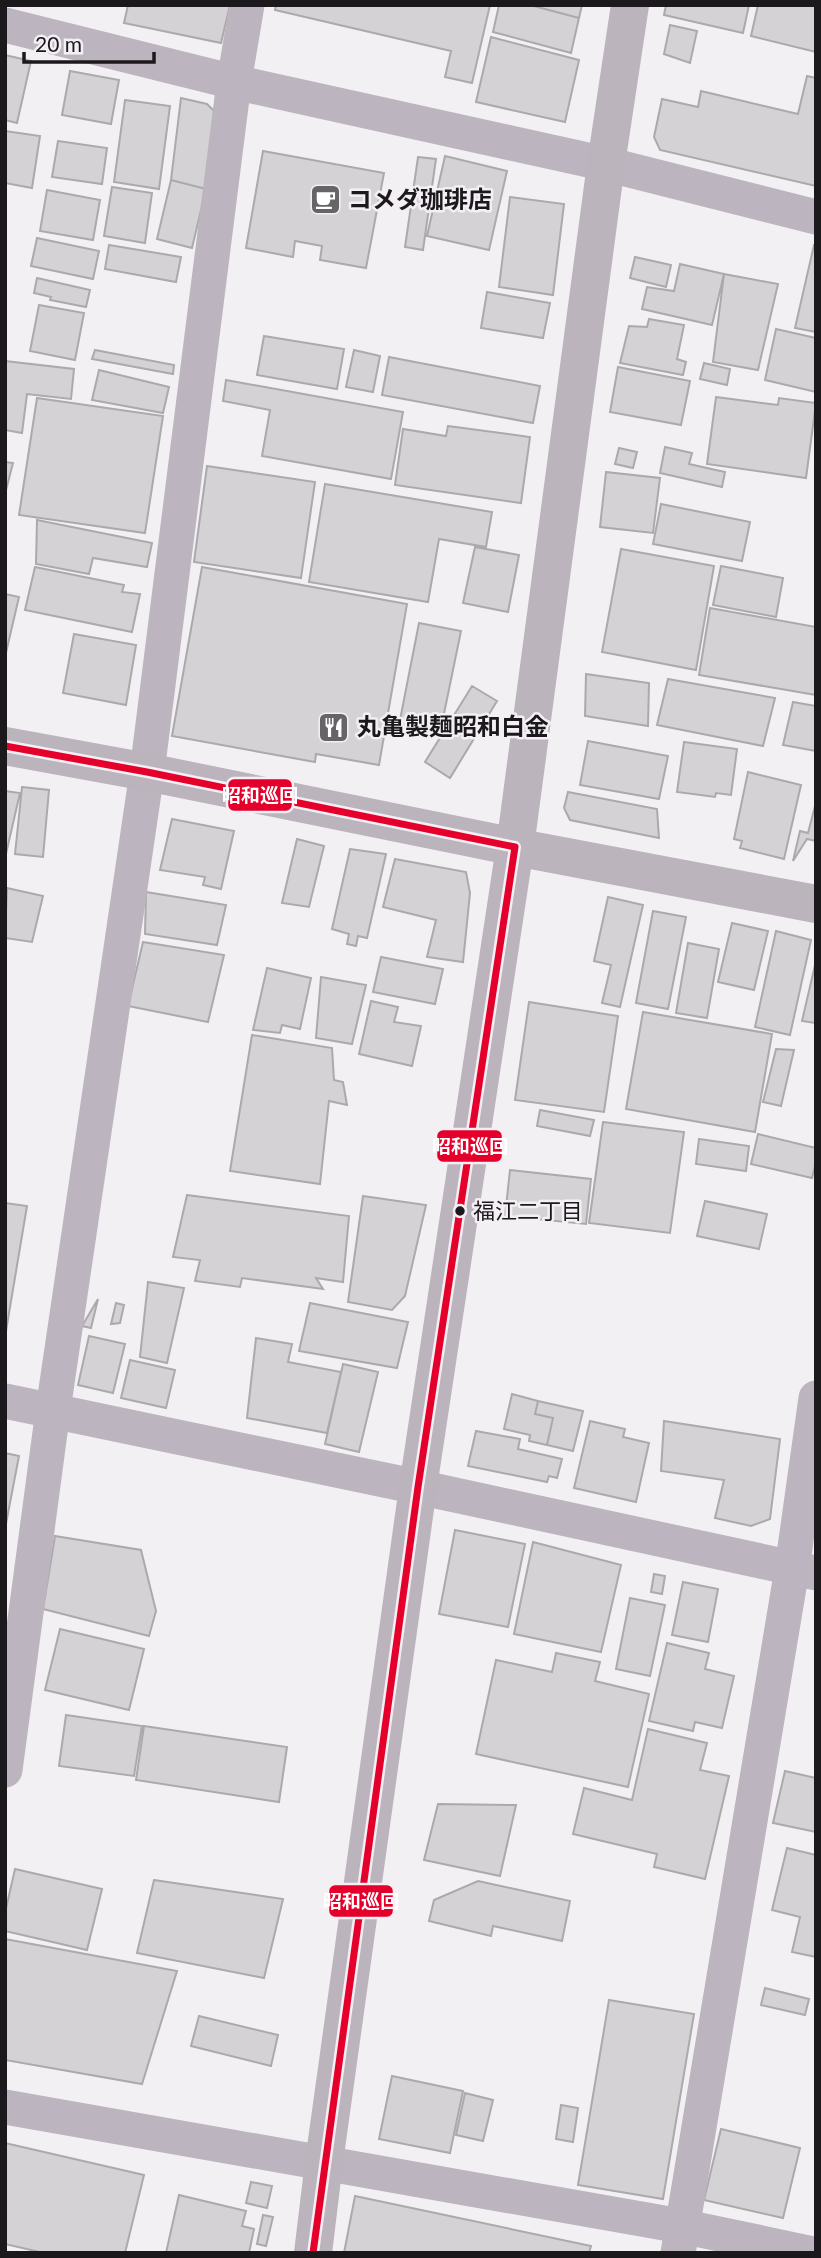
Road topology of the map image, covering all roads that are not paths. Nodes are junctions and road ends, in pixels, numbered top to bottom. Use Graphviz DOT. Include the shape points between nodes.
graph roads {
  1 [pos="247,5"];
  2 [pos="631,5"];
  3 [pos="5,25"];
  4 [pos="234,82"];
  5 [pos="606,164"];
  6 [pos="816,217"];
  7 [pos="5,746"];
  8 [pos="147,772"];
  9 [pos="515,847"];
  10 [pos="816,904"];
  11 [pos="816,1398"];
  12 [pos="5,1401"];
  13 [pos="53,1410"];
  14 [pos="418,1487"];
  15 [pos="804,1571"];
  16 [pos="5,1770"];
  17 [pos="5,2107"];
  18 [pos="324,2162"];
  19 [pos="680,2239"];
  20 [pos="313,2253"];
  21 [pos="808,2253"];
  1 -- 4 [label="street"];
  2 -- 5 [label="street"];
  3 -- 4 [label="street"];
  4 -- 5 [label="street"];
  4 -- 8 [label="street"];
  5 -- 6 [label="street"];
  5 -- 9 [label="street"];
  7 -- 8 [label="street"];
  8 -- 9 [label="street"];
  8 -- 13 [label="street"];
  9 -- 10 [label="street"];
  9 -- 14 [label="street"];
  11 -- 15 [label="street"];
  12 -- 13 [label="street"];
  13 -- 14 [label="street"];
  13 -- 16 [label="street"];
  14 -- 15 [label="street"];
  14 -- 18 [label="street"];
  15 -- 19 [label="street"];
  17 -- 18 [label="street"];
  18 -- 19 [label="street"];
  18 -- 20 [label="street"];
  19 -- 21 [label="street"];
}
